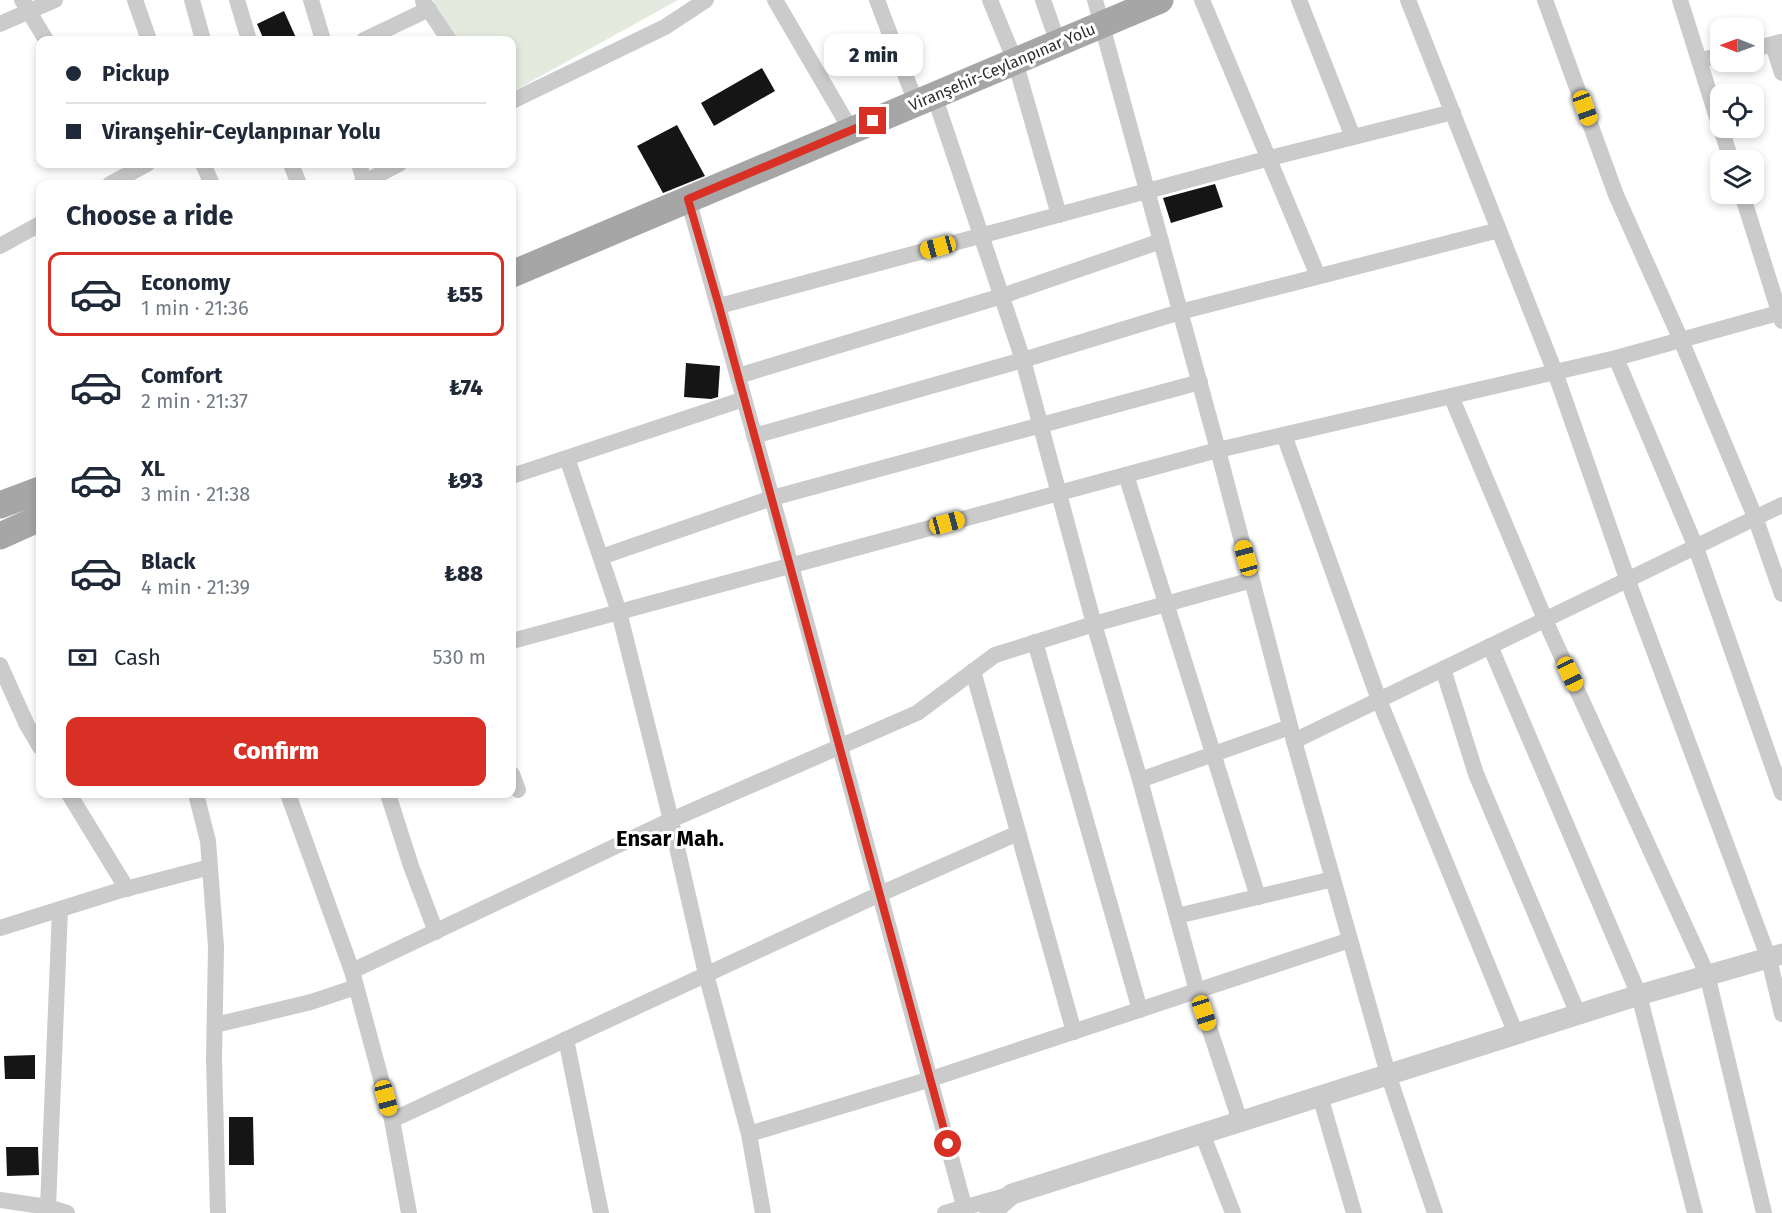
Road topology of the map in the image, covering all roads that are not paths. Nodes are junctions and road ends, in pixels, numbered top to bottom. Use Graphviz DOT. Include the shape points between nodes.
graph roads {
  1 [pos="55,0"];
  2 [pos="135,0"];
  3 [pos="192,0"];
  4 [pos="237,0"];
  5 [pos="311,0"];
  6 [pos="706,0"];
  7 [pos="775,0"];
  8 [pos="877,0"];
  9 [pos="990,0"];
  10 [pos="1042,0"];
  11 [pos="1160,0"];
  12 [pos="1202,0"];
  13 [pos="1299,0"];
  14 [pos="1408,0"];
  15 [pos="1545,0"];
  16 [pos="1680,0"];
  17 [pos="426,5"];
  18 [pos="25,6"];
  19 [pos="1098,12"];
  20 [pos="0,24"];
  21 [pos="44,36"];
  22 [pos="148,36"];
  23 [pos="202,36"];
  24 [pos="244,36"];
  25 [pos="322,36"];
  26 [pos="371,36"];
  27 [pos="446,36"];
  28 [pos="1058,43"];
  29 [pos="1777,44"];
  30 [pos="1710,58"];
  31 [pos="1699,60"];
  32 [pos="1015,61"];
  33 [pos="1782,73"];
  34 [pos="1710,94"];
  35 [pos="516,99"];
  36 [pos="925,99"];
  37 [pos="1453,112"];
  38 [pos="851,130"];
  39 [pos="1353,137"];
  40 [pos="1270,158"];
  41 [pos="139,168"];
  42 [pos="392,168"];
  43 [pos="125,175"];
  44 [pos="370,180"];
  45 [pos="1148,191"];
  46 [pos="688,199"];
  47 [pos="1745,204"];
  48 [pos="1059,215"];
  49 [pos="36,226"];
  50 [pos="1499,230"];
  51 [pos="982,235"];
  52 [pos="1161,241"];
  53 [pos="1,244"];
  54 [pos="516,272"];
  55 [pos="1318,276"];
  56 [pos="1002,296"];
  57 [pos="719,306"];
  58 [pos="1180,312"];
  59 [pos="1781,315"];
  60 [pos="1681,340"];
  61 [pos="1616,358"];
  62 [pos="1023,360"];
  63 [pos="1555,372"];
  64 [pos="738,376"];
  65 [pos="1200,382"];
  66 [pos="1451,396"];
  67 [pos="744,399"];
  68 [pos="1041,425"];
  69 [pos="1284,435"];
  70 [pos="754,436"];
  71 [pos="1218,450"];
  72 [pos="567,458"];
  73 [pos="1126,475"];
  74 [pos="516,476"];
  75 [pos="36,492"];
  76 [pos="1058,493"];
  77 [pos="772,498"];
  78 [pos="0,505"];
  79 [pos="1782,505"];
  80 [pos="1755,517"];
  81 [pos="36,520"];
  82 [pos="0,536"];
  83 [pos="1695,545"];
  84 [pos="601,557"];
  85 [pos="791,566"];
  86 [pos="1252,580"];
  87 [pos="1628,580"];
  88 [pos="1782,594"];
  89 [pos="1165,604"];
  90 [pos="619,612"];
  91 [pos="1545,620"];
  92 [pos="1094,624"];
  93 [pos="516,638"];
  94 [pos="1035,642"];
  95 [pos="1490,646"];
  96 [pos="0,665"];
  97 [pos="1443,669"];
  98 [pos="973,671"];
  99 [pos="1378,700"];
  100 [pos="1292,734"];
  101 [pos="36,740"];
  102 [pos="840,746"];
  103 [pos="1212,754"];
  104 [pos="1140,780"];
  105 [pos="516,785"];
  106 [pos="518,790"];
  107 [pos="1782,793"];
  108 [pos="71,798"];
  109 [pos="197,798"];
  110 [pos="289,798"];
  111 [pos="389,798"];
  112 [pos="671,820"];
  113 [pos="1018,833"];
  114 [pos="210,867"];
  115 [pos="1333,879"];
  116 [pos="128,889"];
  117 [pos="880,894"];
  118 [pos="1258,897"];
  119 [pos="60,910"];
  120 [pos="1176,916"];
  121 [pos="0,928"];
  122 [pos="436,932"];
  123 [pos="1350,940"];
  124 [pos="1775,957"];
  125 [pos="706,974"];
  126 [pos="1707,974"];
  127 [pos="354,979"];
  128 [pos="1197,991"];
  129 [pos="1640,995"];
  130 [pos="1140,1010"];
  131 [pos="1578,1014"];
  132 [pos="1782,1014"];
  133 [pos="215,1025"];
  134 [pos="1074,1032"];
  135 [pos="1516,1034"];
  136 [pos="566,1039"];
  137 [pos="1388,1074"];
  138 [pos="930,1079"];
  139 [pos="1320,1096"];
  140 [pos="392,1120"];
  141 [pos="1240,1121"];
  142 [pos="1202,1133"];
  143 [pos="749,1134"];
  144 [pos="1012,1194"];
  145 [pos="0,1200"];
  146 [pos="48,1207"];
  147 [pos="966,1211"];
  148 [pos="67,1213"];
  149 [pos="218,1213"];
  150 [pos="409,1213"];
  151 [pos="601,1213"];
  152 [pos="763,1213"];
  153 [pos="945,1213"];
  154 [pos="990,1213"];
  155 [pos="1233,1213"];
  156 [pos="1354,1213"];
  157 [pos="1436,1213"];
  158 [pos="1695,1213"];
  159 [pos="1764,1213"];
  1 -- 18 [label="street"];
  2 -- 22 [label="street"];
  3 -- 23 [label="street"];
  4 -- 24 [label="street"];
  5 -- 25 [label="street"];
  6 -- 35 [label="street" via="665,27"];
  7 -- 38 [label="street"];
  8 -- 36 [label="street"];
  9 -- 32 [label="street"];
  10 -- 28 [label="street"];
  11 -- 19 [label="main road, Viranşehir-Ceylanpınar Yolu"];
  12 -- 40 [label="street"];
  13 -- 39 [label="street"];
  14 -- 37 [label="street"];
  15 -- 60 [label="street" via="1616,195"];
  16 -- 31 [label="street"];
  17 -- 26 [label="street"];
  17 -- 27 [label="street"];
  18 -- 20 [label="street"];
  18 -- 21 [label="street"];
  19 -- 28 [label="main road, Viranşehir-Ceylanpınar Yolu"];
  19 -- 45 [label="street"];
  28 -- 32 [label="main road, Viranşehir-Ceylanpınar Yolu"];
  29 -- 33 [label="street"];
  30 -- 31 [label="street"];
  31 -- 34 [label="street"];
  32 -- 36 [label="main road, Viranşehir-Ceylanpınar Yolu"];
  32 -- 48 [label="street"];
  36 -- 38 [label="main road, Viranşehir-Ceylanpınar Yolu"];
  36 -- 51 [label="street"];
  37 -- 39 [label="street"];
  37 -- 50 [label="street"];
  38 -- 46 [label="main road, Viranşehir-Ceylanpınar Yolu"];
  39 -- 40 [label="street"];
  40 -- 45 [label="street"];
  40 -- 55 [label="street"];
  41 -- 43 [label="street"];
  42 -- 44 [label="street"];
  45 -- 48 [label="street"];
  45 -- 52 [label="street"];
  46 -- 54 [label="main road, Viranşehir-Ceylanpınar Yolu"];
  46 -- 57 [label="street"];
  47 -- 59 [label="street"];
  48 -- 51 [label="street"];
  49 -- 53 [label="street"];
  50 -- 55 [label="street"];
  50 -- 63 [label="street"];
  51 -- 56 [label="street"];
  51 -- 57 [label="street"];
  52 -- 56 [label="street"];
  52 -- 58 [label="street"];
  55 -- 58 [label="street"];
  56 -- 62 [label="street"];
  56 -- 64 [label="street"];
  57 -- 64 [label="street"];
  58 -- 62 [label="street"];
  58 -- 65 [label="street"];
  59 -- 60 [label="street"];
  60 -- 61 [label="street"];
  60 -- 80 [label="street"];
  61 -- 63 [label="street"];
  61 -- 83 [label="street"];
  62 -- 68 [label="street"];
  62 -- 70 [label="street"];
  63 -- 66 [label="street"];
  63 -- 87 [label="street"];
  64 -- 67 [label="street"];
  65 -- 68 [label="street"];
  65 -- 71 [label="street"];
  66 -- 69 [label="street"];
  66 -- 91 [label="street"];
  67 -- 70 [label="street"];
  67 -- 72 [label="street"];
  68 -- 76 [label="street"];
  68 -- 77 [label="street"];
  69 -- 71 [label="street"];
  69 -- 99 [label="street"];
  70 -- 77 [label="street"];
  71 -- 73 [label="street"];
  71 -- 86 [label="street"];
  72 -- 74 [label="street"];
  72 -- 84 [label="street"];
  73 -- 76 [label="street"];
  73 -- 89 [label="street"];
  75 -- 78 [label="main road"];
  76 -- 85 [label="street"];
  76 -- 92 [label="street"];
  77 -- 84 [label="street"];
  77 -- 85 [label="street"];
  79 -- 80 [label="street"];
  80 -- 83 [label="street"];
  80 -- 88 [label="street"];
  81 -- 82 [label="main road"];
  83 -- 87 [label="street"];
  83 -- 107 [label="street"];
  84 -- 90 [label="street"];
  85 -- 90 [label="street"];
  85 -- 102 [label="street"];
  86 -- 89 [label="street"];
  86 -- 100 [label="street"];
  87 -- 91 [label="street"];
  87 -- 124 [label="street"];
  89 -- 92 [label="street"];
  89 -- 103 [label="street"];
  90 -- 93 [label="street"];
  90 -- 112 [label="street"];
  91 -- 95 [label="street"];
  91 -- 126 [label="street"];
  92 -- 94 [label="street"];
  92 -- 104 [label="street"];
  94 -- 98 [label="street" via="995,655"];
  94 -- 130 [label="street"];
  95 -- 97 [label="street"];
  95 -- 129 [label="street"];
  96 -- 101 [label="street"];
  97 -- 99 [label="street"];
  97 -- 131 [label="street" via="1476,774"];
  98 -- 102 [label="street" via="917,712"];
  98 -- 113 [label="street"];
  99 -- 100 [label="street"];
  99 -- 135 [label="street"];
  100 -- 103 [label="street"];
  100 -- 115 [label="street"];
  102 -- 112 [label="street"];
  102 -- 117 [label="street"];
  103 -- 104 [label="street"];
  103 -- 118 [label="street"];
  104 -- 120 [label="street"];
  105 -- 106 [label="street"];
  108 -- 116 [label="street"];
  109 -- 114 [label="street"];
  110 -- 127 [label="street"];
  111 -- 122 [label="street"];
  112 -- 122 [label="street"];
  112 -- 125 [label="street"];
  113 -- 117 [label="street"];
  113 -- 134 [label="street"];
  114 -- 116 [label="street"];
  114 -- 133 [label="street" via="216,947"];
  115 -- 118 [label="street"];
  115 -- 123 [label="street"];
  116 -- 119 [label="street"];
  117 -- 125 [label="street"];
  117 -- 138 [label="street"];
  118 -- 120 [label="street"];
  119 -- 121 [label="street"];
  119 -- 146 [label="street"];
  120 -- 128 [label="street"];
  122 -- 127 [label="street"];
  123 -- 128 [label="street"];
  123 -- 137 [label="street"];
  124 -- 126 [label="street"];
  124 -- 132 [label="street"];
  125 -- 136 [label="street"];
  125 -- 143 [label="street"];
  126 -- 129 [label="street"];
  126 -- 159 [label="street"];
  127 -- 133 [label="street" via="311,1002"];
  127 -- 140 [label="street"];
  128 -- 130 [label="street"];
  128 -- 141 [label="street"];
  129 -- 131 [label="street"];
  129 -- 158 [label="street"];
  130 -- 134 [label="street"];
  131 -- 135 [label="street"];
  133 -- 149 [label="street"];
  134 -- 138 [label="street"];
  135 -- 137 [label="street"];
  136 -- 140 [label="street"];
  136 -- 151 [label="street"];
  137 -- 139 [label="street"];
  137 -- 157 [label="street"];
  138 -- 143 [label="street"];
  138 -- 147 [label="street"];
  139 -- 141 [label="street"];
  139 -- 156 [label="street"];
  140 -- 150 [label="street"];
  141 -- 142 [label="street"];
  142 -- 144 [label="street"];
  142 -- 155 [label="street"];
  143 -- 152 [label="street"];
  144 -- 147 [label="street"];
  144 -- 154 [label="street"];
  145 -- 146 [label="street"];
  146 -- 148 [label="street"];
  147 -- 153 [label="street"];
}
